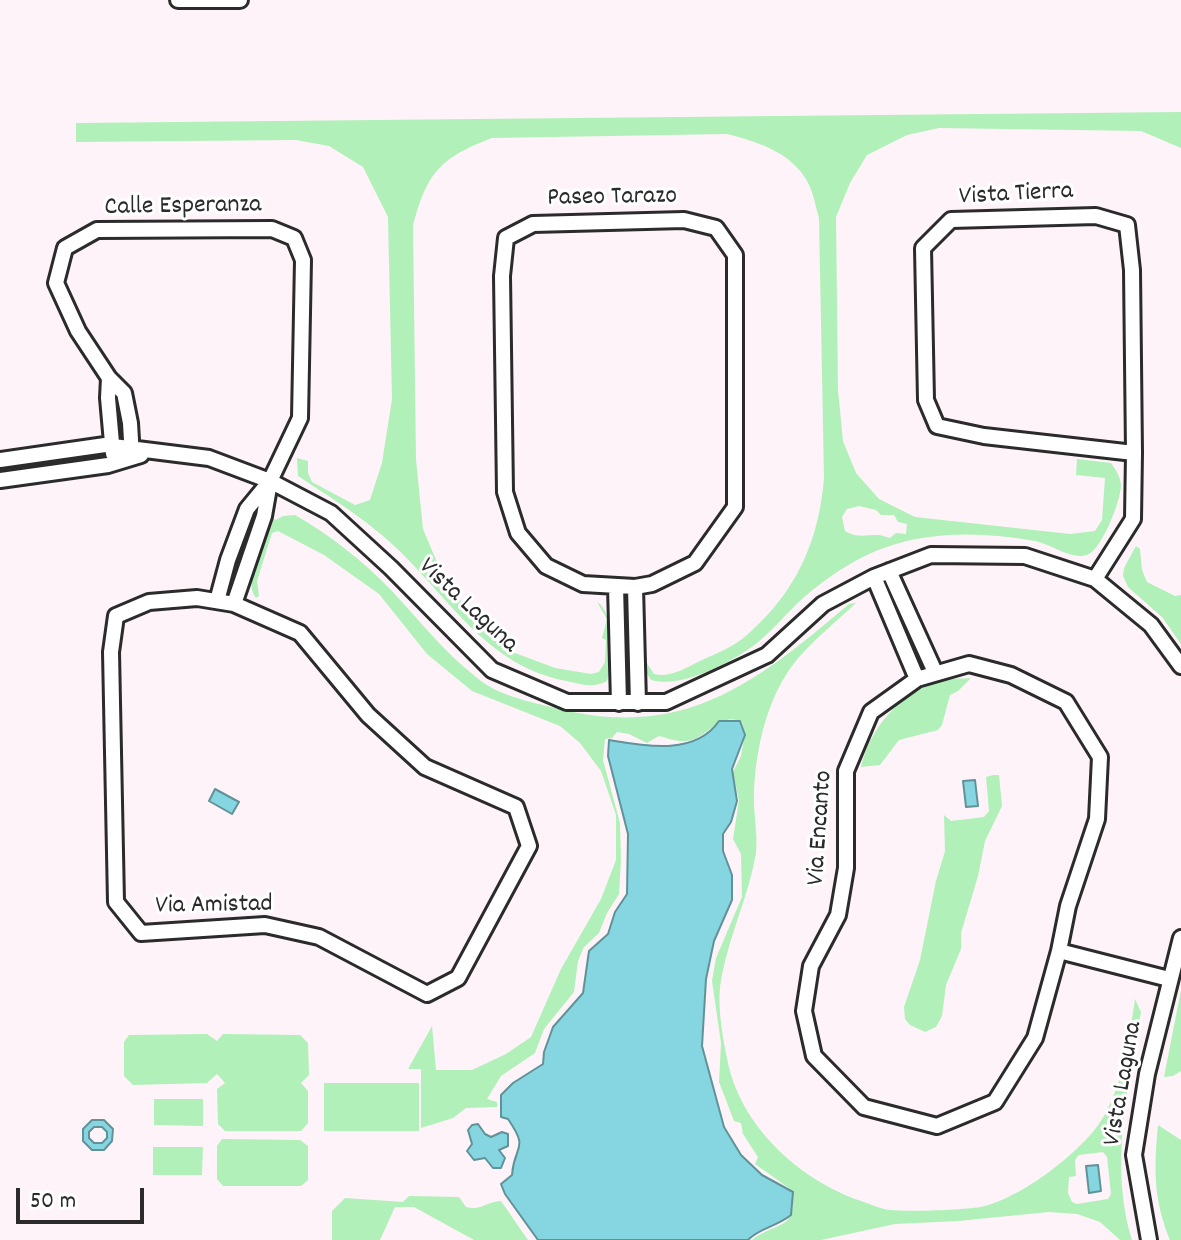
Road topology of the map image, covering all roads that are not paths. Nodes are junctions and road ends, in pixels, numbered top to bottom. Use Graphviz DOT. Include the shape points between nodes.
graph roads {
  1 [pos="178,0"];
  2 [pos="240,0"];
  3 [pos="109,378"];
  4 [pos="112,446"];
  5 [pos="58,452"];
  6 [pos="131,453"];
  7 [pos="1134,453"];
  8 [pos="0,460"];
  9 [pos="113,463"];
  10 [pos="60,472"];
  11 [pos="0,480"];
  12 [pos="270,481"];
  13 [pos="889,571"];
  14 [pos="874,577"];
  15 [pos="1095,579"];
  16 [pos="616,586"];
  17 [pos="635,587"];
  18 [pos="217,601"];
  19 [pos="234,604"];
  20 [pos="1181,666"];
  21 [pos="935,672"];
  22 [pos="917,679"];
  23 [pos="619,703"];
  24 [pos="638,703"];
  25 [pos="1181,938"];
  26 [pos="1059,951"];
  27 [pos="1169,979"];
  28 [pos="1149,1240"];
  1 -- 2 [label="street"];
  3 -- 4 [label="street"];
  3 -- 6 [label="street, Calle Esperanza" via="124,393"];
  3 -- 12 [label="street, Calle Esperanza" via="78,331 56,283 65,248 97,230 272,229 294,238 303,260 300,418"];
  4 -- 5 [label="street, Vista Laguna"];
  4 -- 6 [label="street, Vista Laguna"];
  4 -- 9 [label="street"];
  5 -- 8 [label="street, Vista Laguna"];
  5 -- 10 [label="street"];
  6 -- 9 [label="street, Vista Laguna"];
  6 -- 12 [label="street, Vista Laguna" via="209,458"];
  7 -- 7 [label="street, Vista Tierra" via="1127,225 1096,216 951,220 923,248 926,400 937,426"];
  7 -- 15 [label="street, Vista Tierra" via="1133,519"];
  9 -- 10 [label="street, Vista Laguna"];
  10 -- 11 [label="street, Vista Laguna"];
  12 -- 18 [label="street, Calle Esperanza" via="247,509"];
  12 -- 19 [label="street, Calle Esperanza" via="264,516"];
  12 -- 23 [label="street, Vista Laguna" via="331,513 492,670 567,702"];
  13 -- 14 [label="street, Vista Laguna"];
  13 -- 15 [label="street, Vista Laguna" via="931,555 1025,556"];
  13 -- 21 [label="street"];
  14 -- 22 [label="street"];
  14 -- 24 [label="street, Vista Laguna" via="823,604 767,655 666,702"];
  15 -- 20 [label="street, Vista Laguna" via="1151,625"];
  16 -- 17 [label="street, Paseo Tarazo"];
  16 -- 17 [label="street, Paseo Tarazo" via="583,584 546,566 518,533 505,492 506,238 533,224 684,220 716,228 735,255 735,507 695,563"];
  16 -- 23 [label="street"];
  17 -- 24 [label="street"];
  18 -- 19 [label="street, Via Amistad"];
  18 -- 19 [label="street, Via Amistad" via="149,602 116,616 111,652 116,902 141,933 265,925 319,937 427,994 458,978 529,846 516,807 425,767 368,715 300,633"];
  21 -- 22 [label="street, Via Encanto"];
  21 -- 26 [label="street, Via Encanto" via="969,664 1011,675 1066,702 1100,757 1097,819"];
  22 -- 26 [label="street, Via Encanto" via="871,712 846,771 846,868 838,915 811,966 804,1011 814,1056 864,1107 937,1126 995,1102 1035,1038"];
  23 -- 24 [label="street, Vista Laguna"];
  25 -- 27 [label="street, Vista Laguna"];
  26 -- 27 [label="street"];
  27 -- 28 [label="street, Vista Laguna" via="1134,1155"];
}
